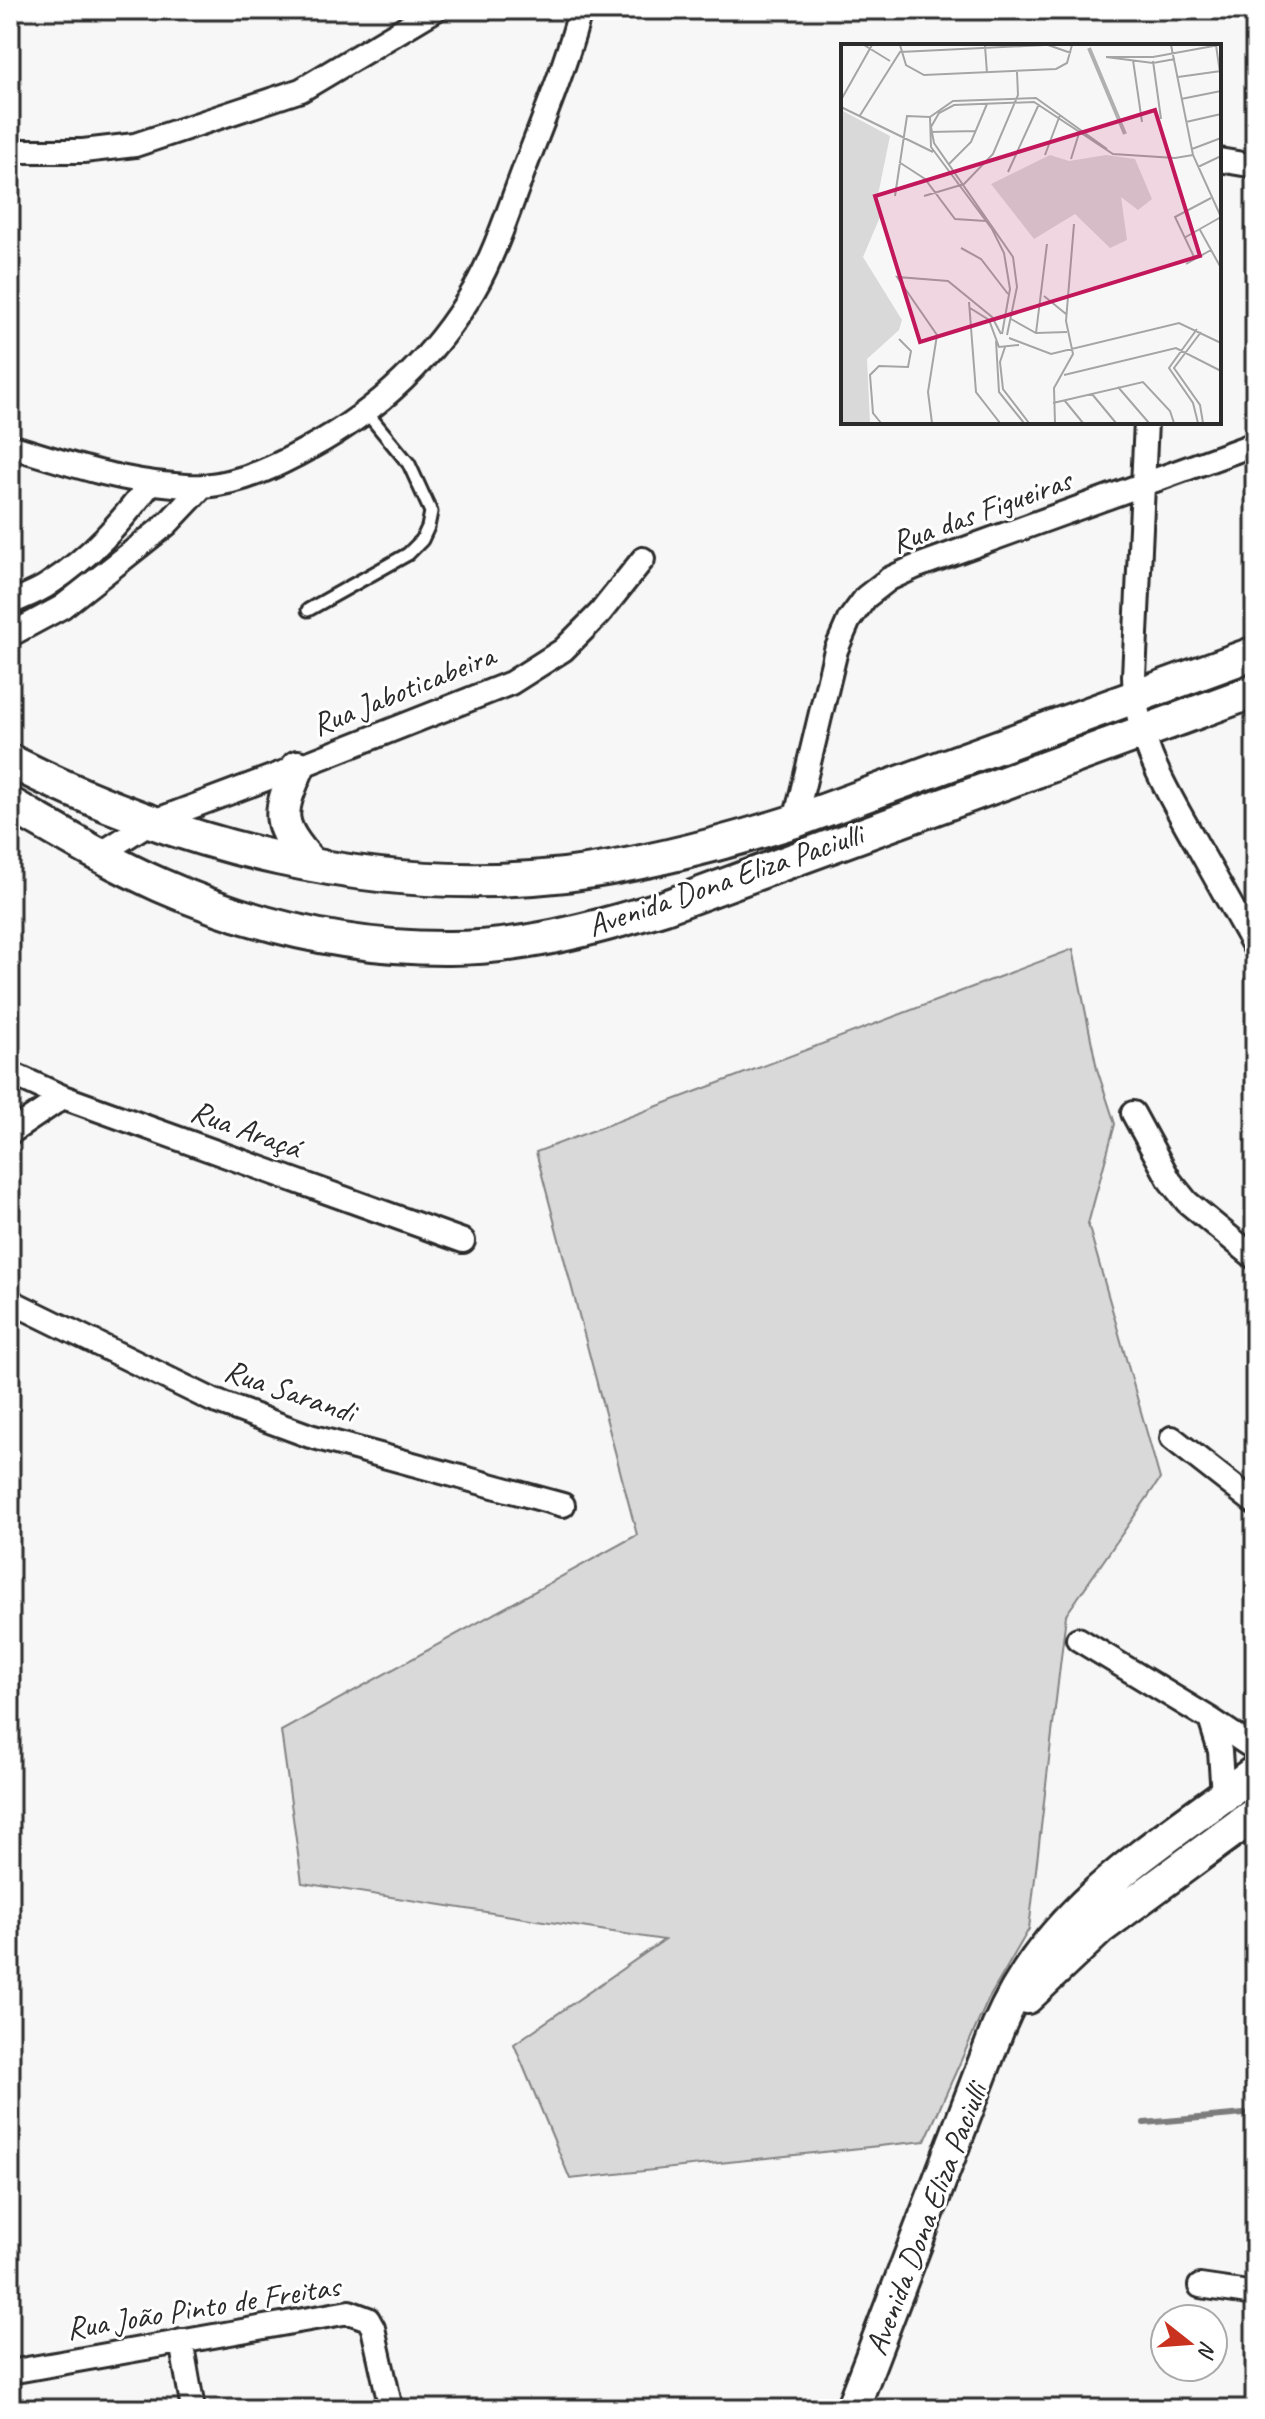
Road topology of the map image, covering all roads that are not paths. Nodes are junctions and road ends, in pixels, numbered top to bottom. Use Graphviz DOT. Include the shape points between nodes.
graph roads {
  1 [pos="435,10"];
  2 [pos="577,10"];
  3 [pos="10,151"];
  4 [pos="1221,160"];
  5 [pos="1255,166"];
  6 [pos="367,413"];
  7 [pos="1146,424"];
  8 [pos="1255,444"];
  9 [pos="10,446"];
  10 [pos="150,484"];
  11 [pos="1143,486"];
  12 [pos="202,487"];
  13 [pos="643,559"];
  14 [pos="10,603"];
  15 [pos="308,610"];
  16 [pos="10,635"];
  17 [pos="1255,653"];
  18 [pos="1255,691"];
  19 [pos="1134,696"];
  20 [pos="1141,733"];
  21 [pos="10,761"];
  22 [pos="298,767"];
  23 [pos="10,804"];
  24 [pos="795,821"];
  25 [pos="149,823"];
  26 [pos="100,854"];
  27 [pos="311,864"];
  28 [pos="1255,948"];
  29 [pos="10,1073"];
  30 [pos="63,1097"];
  31 [pos="1133,1113"];
  32 [pos="10,1133"];
  33 [pos="463,1241"];
  34 [pos="1255,1258"];
  35 [pos="10,1301"];
  36 [pos="1172,1438"];
  37 [pos="1255,1503"];
  38 [pos="563,1505"];
  39 [pos="1078,1639"];
  40 [pos="1210,1719"];
  41 [pos="1255,1749"];
  42 [pos="1255,1772"];
  43 [pos="1223,1796"];
  44 [pos="1255,1814"];
  45 [pos="998,2028"];
  46 [pos="1200,2286"];
  47 [pos="1255,2294"];
  48 [pos="181,2341"];
  49 [pos="10,2372"];
  50 [pos="193,2409"];
  51 [pos="391,2409"];
  52 [pos="852,2409"];
  1 -- 3 [label="street" via="301,90 135,145"];
  2 -- 6 [label="street" via="562,70 476,287 409,376"];
  4 -- 5 [label="street"];
  6 -- 12 [label="street" via="278,465"];
  6 -- 15 [label="lane" via="409,464 431,512 428,527 408,554"];
  7 -- 11 [label="street"];
  8 -- 11 [label="street, Rua das Figueiras"];
  9 -- 10 [label="street"];
  10 -- 12 [label="street"];
  10 -- 14 [label="street" via="86,557 47,586"];
  11 -- 19 [label="street"];
  11 -- 24 [label="street, Rua das Figueiras" via="915,567 866,597 836,650"];
  12 -- 16 [label="street" via="167,524 62,607"];
  13 -- 22 [label="street, Rua Jaboticabeira" via="563,650 511,683"];
  17 -- 19 [label="street, Avenida Dona Eliza Paciulli"];
  18 -- 20 [label="street, Avenida Dona Eliza Paciulli"];
  19 -- 20 [label="street"];
  19 -- 24 [label="street, Avenida Dona Eliza Paciulli"];
  20 -- 26 [label="street, Avenida Dona Eliza Paciulli" via="665,907 605,925 494,945 398,947 312,936 197,901"];
  20 -- 28 [label="street" via="1162,783"];
  21 -- 25 [label="street, Avenida Dona Eliza Paciulli"];
  22 -- 25 [label="street, Rua Jaboticabeira"];
  22 -- 27 [label="street" via="283,822"];
  23 -- 26 [label="street, Avenida Dona Eliza Paciulli"];
  24 -- 27 [label="street, Avenida Dona Eliza Paciulli" via="676,856 563,875 430,879"];
  25 -- 26 [label="street, Rua Jaboticabeira"];
  25 -- 27 [label="street, Avenida Dona Eliza Paciulli"];
  29 -- 30 [label="street, Rua Araçá"];
  30 -- 32 [label="street"];
  30 -- 33 [label="street, Rua Araçá"];
  31 -- 34 [label="street" via="1187,1202"];
  35 -- 38 [label="street, Rua Sarandi" via="212,1400 296,1431"];
  36 -- 37 [label="street"];
  39 -- 40 [label="street"];
  40 -- 41 [label="street"];
  40 -- 43 [label="street" via="1220,1751"];
  42 -- 43 [label="street, Avenida Dona Eliza Paciulli"];
  43 -- 45 [label="street, Avenida Dona Eliza Paciulli" via="1115,1876 1057,1931 1020,1980"];
  44 -- 45 [label="street, Avenida Dona Eliza Paciulli" via="1100,1928"];
  45 -- 52 [label="street, Avenida Dona Eliza Paciulli"];
  46 -- 47 [label="street"];
  48 -- 49 [label="street, Rua João Pinto de Freitas"];
  48 -- 50 [label="street"];
  48 -- 51 [label="street, Rua João Pinto de Freitas" via="337,2312 360,2314 373,2328"];
}
